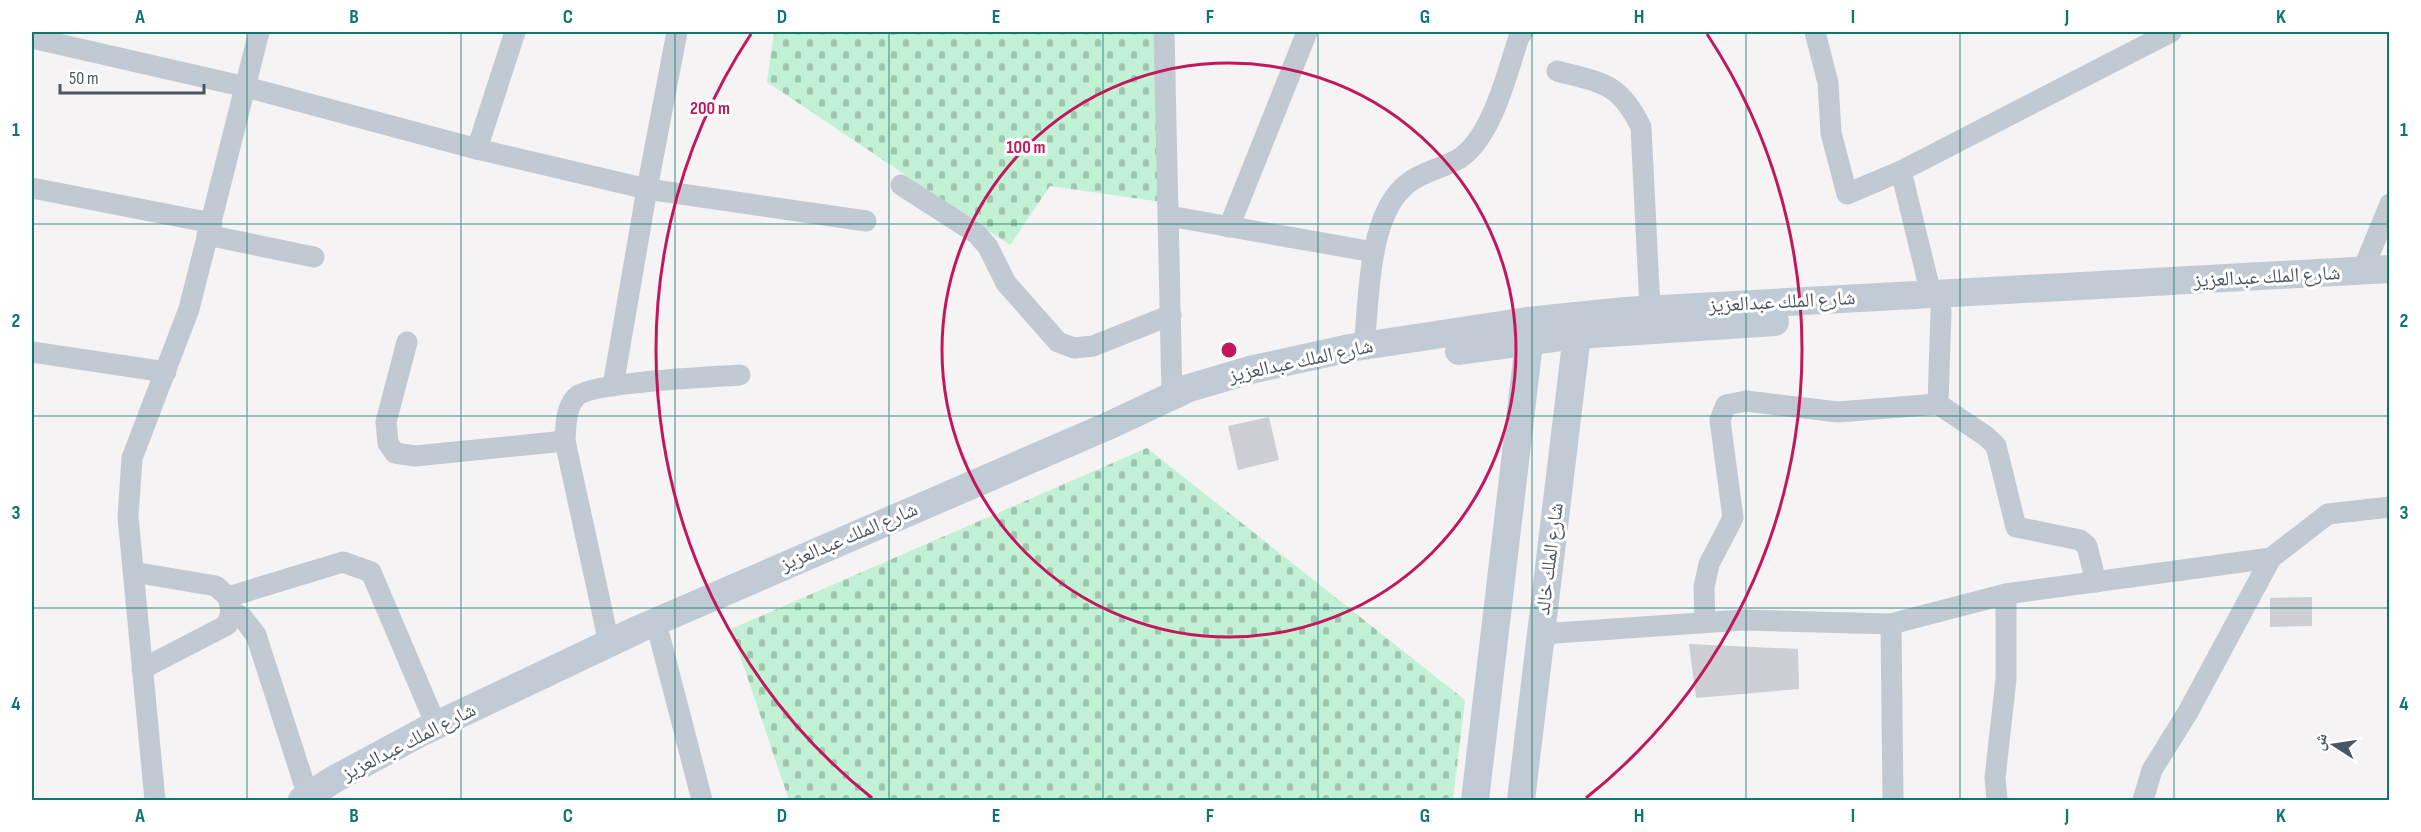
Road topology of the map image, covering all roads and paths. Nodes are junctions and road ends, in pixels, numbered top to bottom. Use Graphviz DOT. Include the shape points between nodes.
graph roads {
  1 [pos="259,32"];
  2 [pos="515,32"];
  3 [pos="677,32"];
  4 [pos="1164,32"];
  5 [pos="1307,32"];
  6 [pos="1523,32"];
  7 [pos="1815,32"];
  8 [pos="2171,32"];
  9 [pos="32,38"];
  10 [pos="1557,71"];
  11 [pos="246,87"];
  12 [pos="477,149"];
  13 [pos="1901,171"];
  14 [pos="901,184"];
  15 [pos="32,188"];
  16 [pos="647,189"];
  17 [pos="2390,204"];
  18 [pos="1169,216"];
  19 [pos="866,221"];
  20 [pos="1229,227"];
  21 [pos="209,229"];
  22 [pos="1374,252"];
  23 [pos="314,257"];
  24 [pos="2376,271"];
  25 [pos="2390,284"];
  26 [pos="1936,303"];
  27 [pos="1650,309"];
  28 [pos="1170,315"];
  29 [pos="1576,326"];
  30 [pos="1528,332"];
  31 [pos="407,342"];
  32 [pos="1364,346"];
  33 [pos="32,352"];
  34 [pos="166,372"];
  35 [pos="740,375"];
  36 [pos="614,386"];
  37 [pos="1172,396"];
  38 [pos="1938,404"];
  39 [pos="565,441"];
  40 [pos="2390,507"];
  41 [pos="2271,558"];
  42 [pos="133,572"];
  43 [pos="2096,582"];
  44 [pos="2006,594"];
  45 [pos="229,604"];
  46 [pos="1705,622"];
  47 [pos="1891,624"];
  48 [pos="1541,634"];
  49 [pos="660,638"];
  50 [pos="609,643"];
  51 [pos="142,669"];
  52 [pos="436,725"];
  53 [pos="305,799"];
  54 [pos="155,801"];
  55 [pos="336,801"];
  56 [pos="702,801"];
  57 [pos="1475,801"];
  58 [pos="1521,801"];
  59 [pos="1893,801"];
  60 [pos="1997,801"];
  61 [pos="2143,801"];
  1 -- 11 [label="street"];
  2 -- 12 [label="street"];
  3 -- 16 [label="street"];
  4 -- 18 [label="street"];
  5 -- 20 [label="street"];
  6 -- 22 [label="street" via="1489,119 1472,149 1455,161 1405,183 1392,201"];
  7 -- 13 [label="street" via="1828,83 1831,132 1847,194"];
  8 -- 13 [label="street"];
  9 -- 11 [label="street"];
  10 -- 27 [label="street" via="1616,90 1630,105 1641,127"];
  11 -- 12 [label="street"];
  11 -- 21 [label="street"];
  12 -- 16 [label="street"];
  13 -- 26 [label="street"];
  14 -- 28 [label="street" via="977,234 1006,283 1058,342 1074,348 1093,346"];
  15 -- 21 [label="street"];
  16 -- 19 [label="street"];
  16 -- 36 [label="street"];
  17 -- 24 [label="street"];
  18 -- 20 [label="street"];
  18 -- 28 [label="street"];
  20 -- 22 [label="street"];
  21 -- 23 [label="street"];
  21 -- 34 [label="street" via="189,309"];
  22 -- 32 [label="street"];
  24 -- 26 [label="street, شارع الملك عبدالعزيز"];
  25 -- 26 [label="street, شارع الملك عبدالعزيز"];
  26 -- 27 [label="street, شارع الملك عبدالعزيز"];
  26 -- 29 [label="street, شارع الملك عبدالعزيز"];
  26 -- 38 [label="street"];
  27 -- 29 [label="street, شارع الملك عبدالعزيز"];
  28 -- 37 [label="street"];
  29 -- 30 [label="street, شارع الملك عبدالعزيز"];
  29 -- 48 [label="street, شارع الملك خالد"];
  30 -- 32 [label="street, شارع الملك عبدالعزيز"];
  30 -- 49 [label="street, شارع الملك عبدالعزيز" via="1252,387 1196,405"];
  30 -- 57 [label="street"];
  31 -- 39 [label="street" via="386,422 387,443 396,453 415,456"];
  32 -- 37 [label="street, شارع الملك عبدالعزيز" via="1250,370"];
  33 -- 34 [label="street"];
  34 -- 42 [label="street" via="132,458 128,517"];
  35 -- 36 [label="street"];
  36 -- 39 [label="street" via="576,397 566,418"];
  37 -- 50 [label="street, شارع الملك عبدالعزيز"];
  38 -- 43 [label="street" via="1996,446 2016,527 2080,540 2087,546"];
  38 -- 46 [label="street" via="1838,412 1746,401 1726,405 1720,420 1733,518 1710,564 1704,587"];
  39 -- 50 [label="street"];
  40 -- 41 [label="street" via="2328,514"];
  41 -- 43 [label="street"];
  41 -- 61 [label="street" via="2188,712 2152,770"];
  42 -- 45 [label="street" via="216,586"];
  42 -- 51 [label="street"];
  43 -- 44 [label="street"];
  44 -- 47 [label="street"];
  44 -- 60 [label="street" via="2006,679 1995,778"];
  45 -- 51 [label="street" via="226,625"];
  45 -- 52 [label="street" via="343,562 371,572"];
  45 -- 53 [label="street" via="256,635"];
  46 -- 47 [label="street"];
  46 -- 48 [label="street"];
  47 -- 59 [label="street"];
  48 -- 58 [label="street, شارع الملك خالد"];
  49 -- 55 [label="street, شارع الملك عبدالعزيز" via="422,749"];
  49 -- 56 [label="street"];
  50 -- 52 [label="street, شارع الملك عبدالعزيز"];
  51 -- 54 [label="street"];
  52 -- 53 [label="street, شارع الملك عبدالعزيز"];
}
